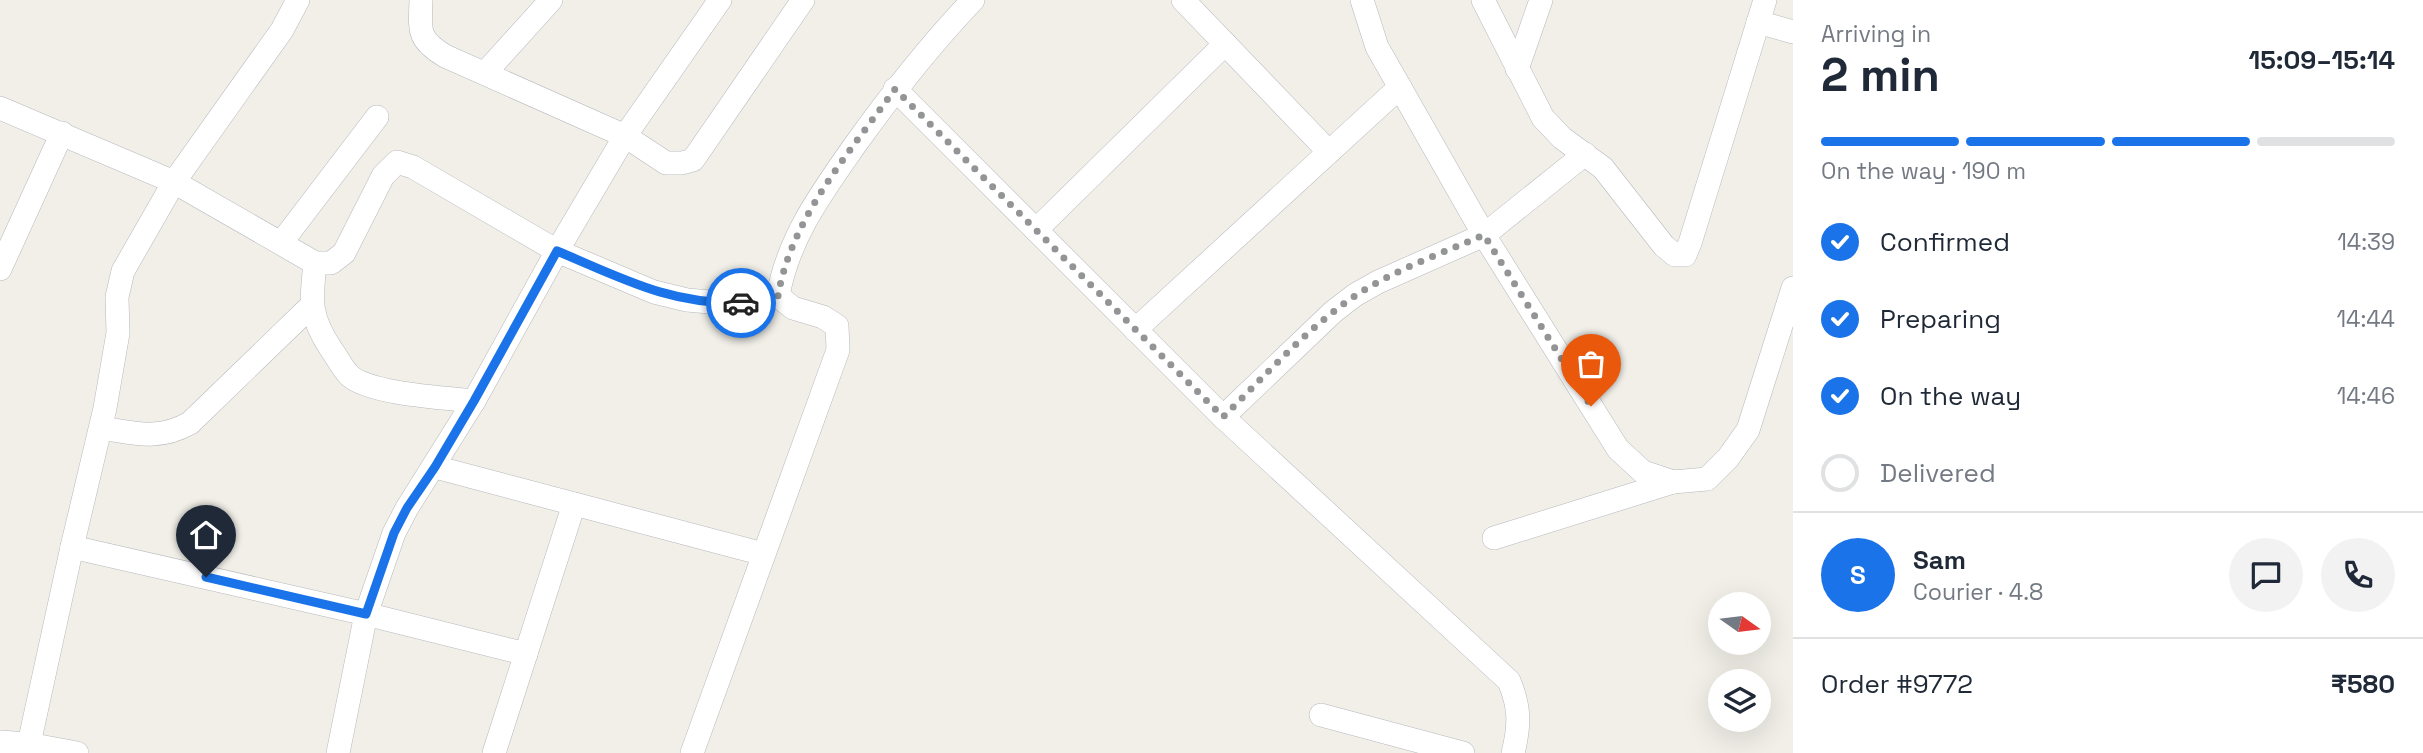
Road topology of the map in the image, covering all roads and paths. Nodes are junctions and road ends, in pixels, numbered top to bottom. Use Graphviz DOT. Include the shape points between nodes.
graph roads {
  1 [pos="298,0"];
  2 [pos="421,0"];
  3 [pos="551,0"];
  4 [pos="720,0"];
  5 [pos="803,0"];
  6 [pos="973,0"];
  7 [pos="1362,0"];
  8 [pos="1483,0"];
  9 [pos="1541,0"];
  10 [pos="1765,0"];
  11 [pos="1196,5"];
  12 [pos="1758,22"];
  13 [pos="1793,32"];
  14 [pos="1225,44"];
  15 [pos="1517,69"];
  16 [pos="485,73"];
  17 [pos="1400,87"];
  18 [pos="895,89"];
  19 [pos="0,108"];
  20 [pos="377,117"];
  21 [pos="62,133"];
  22 [pos="625,136"];
  23 [pos="1329,152"];
  24 [pos="1586,154"];
  25 [pos="174,182"];
  26 [pos="1037,230"];
  27 [pos="1484,235"];
  28 [pos="281,243"];
  29 [pos="557,251"];
  30 [pos="316,262"];
  31 [pos="0,269"];
  32 [pos="1793,288"];
  33 [pos="778,296"];
  34 [pos="312,305"];
  35 [pos="1135,330"];
  36 [pos="474,401"];
  37 [pos="1223,417"];
  38 [pos="101,428"];
  39 [pos="435,467"];
  40 [pos="1673,482"];
  41 [pos="574,504"];
  42 [pos="1494,538"];
  43 [pos="72,547"];
  44 [pos="763,554"];
  45 [pos="366,614"];
  46 [pos="526,654"];
  47 [pos="1321,715"];
  48 [pos="0,742"];
  49 [pos="28,749"];
  50 [pos="77,753"];
  51 [pos="338,753"];
  52 [pos="494,753"];
  53 [pos="692,753"];
  54 [pos="1463,753"];
  55 [pos="1513,753"];
  1 -- 25 [label="street"];
  2 -- 16 [label="street" via="420,28 427,45"];
  3 -- 16 [label="street"];
  4 -- 22 [label="street"];
  5 -- 22 [label="street" via="693,160 666,163"];
  6 -- 18 [label="street"];
  7 -- 17 [label="street" via="1377,47"];
  8 -- 15 [label="street"];
  9 -- 15 [label="street"];
  10 -- 12 [label="street"];
  11 -- 14 [label="street"];
  12 -- 13 [label="street"];
  12 -- 24 [label="street" via="1685,255 1675,255 1664,246 1617,184"];
  14 -- 23 [label="street"];
  14 -- 26 [label="street"];
  15 -- 24 [label="street" via="1543,118"];
  16 -- 22 [label="street"];
  17 -- 23 [label="street"];
  17 -- 27 [label="street"];
  18 -- 26 [label="street"];
  18 -- 33 [label="street" via="809,213"];
  19 -- 21 [label="street"];
  20 -- 28 [label="street"];
  21 -- 25 [label="street"];
  21 -- 31 [label="street"];
  22 -- 29 [label="street"];
  23 -- 35 [label="street"];
  24 -- 27 [label="street"];
  25 -- 28 [label="street"];
  25 -- 38 [label="street" via="123,271 114,365"];
  26 -- 35 [label="street"];
  27 -- 37 [label="street" via="1356,295"];
  27 -- 40 [label="street" via="1618,449 1643,472"];
  28 -- 30 [label="street"];
  29 -- 30 [label="street" via="397,162 383,176 344,253 331,263"];
  29 -- 33 [label="street" via="654,292 687,300 745,303"];
  29 -- 36 [label="street"];
  30 -- 34 [label="street"];
  32 -- 40 [label="street" via="1748,430 1707,479"];
  33 -- 44 [label="street" via="837,326 838,350"];
  34 -- 36 [label="street" via="317,328 350,376 388,390"];
  34 -- 38 [label="street" via="190,424 155,436"];
  35 -- 37 [label="street"];
  36 -- 39 [label="street"];
  37 -- 55 [label="street" via="1509,681 1518,701"];
  38 -- 43 [label="street"];
  39 -- 41 [label="street"];
  39 -- 45 [label="street" via="394,533"];
  40 -- 42 [label="street"];
  41 -- 44 [label="street"];
  41 -- 46 [label="street"];
  43 -- 45 [label="street"];
  43 -- 49 [label="street"];
  44 -- 53 [label="street"];
  45 -- 46 [label="street"];
  45 -- 51 [label="street"];
  46 -- 52 [label="street"];
  47 -- 54 [label="street"];
  48 -- 49 [label="street"];
  49 -- 50 [label="street"];
}
